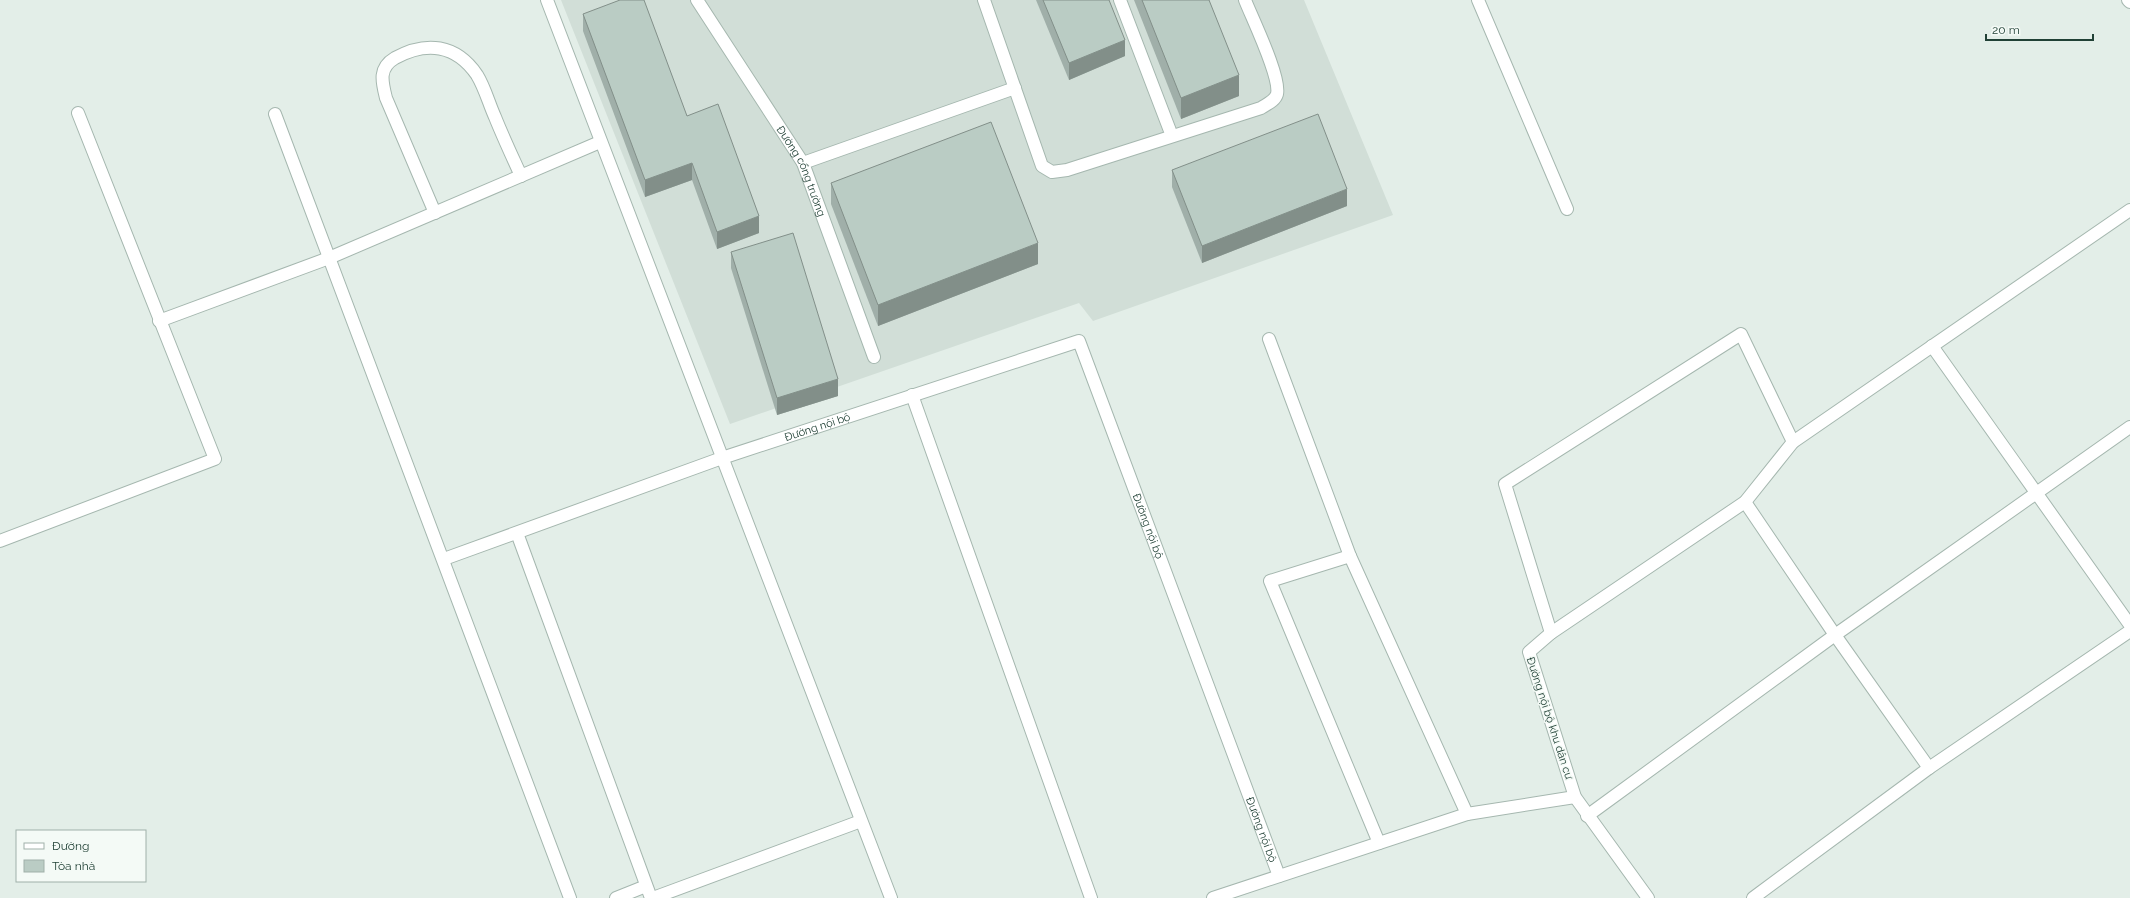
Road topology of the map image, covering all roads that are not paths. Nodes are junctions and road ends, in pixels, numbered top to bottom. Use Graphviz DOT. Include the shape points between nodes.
graph roads {
  1 [pos="547,0"];
  2 [pos="696,0"];
  3 [pos="984,0"];
  4 [pos="1120,0"];
  5 [pos="1245,0"];
  6 [pos="1478,0"];
  7 [pos="1015,88"];
  8 [pos="78,113"];
  9 [pos="274,114"];
  10 [pos="1172,136"];
  11 [pos="600,142"];
  12 [pos="803,163"];
  13 [pos="521,176"];
  14 [pos="1567,209"];
  15 [pos="2130,210"];
  16 [pos="435,213"];
  17 [pos="329,258"];
  18 [pos="159,320"];
  19 [pos="1269,339"];
  20 [pos="1932,346"];
  21 [pos="874,357"];
  22 [pos="912,395"];
  23 [pos="2130,427"];
  24 [pos="1794,442"];
  25 [pos="722,458"];
  26 [pos="2036,494"];
  27 [pos="1745,502"];
  28 [pos="517,533"];
  29 [pos="0,541"];
  30 [pos="1350,556"];
  31 [pos="444,559"];
  32 [pos="2130,625"];
  33 [pos="2130,631"];
  34 [pos="1551,633"];
  35 [pos="1835,635"];
  36 [pos="1929,768"];
  37 [pos="1575,797"];
  38 [pos="1467,814"];
  39 [pos="1587,816"];
  40 [pos="861,821"];
  41 [pos="1379,844"];
  42 [pos="1279,876"];
  43 [pos="646,886"];
  44 [pos="1220,897"];
  45 [pos="570,898"];
  46 [pos="616,898"];
  47 [pos="652,898"];
  48 [pos="891,898"];
  49 [pos="1090,898"];
  50 [pos="1648,898"];
  51 [pos="1754,898"];
  1 -- 11 [label="street"];
  2 -- 12 [label="street, Đường cổng trường"];
  3 -- 7 [label="street"];
  4 -- 10 [label="street"];
  5 -- 10 [label="street" via="1274,72 1277,93 1272,102 1261,108"];
  6 -- 14 [label="street"];
  7 -- 10 [label="street" via="1042,166 1052,172 1067,170"];
  7 -- 12 [label="street"];
  8 -- 18 [label="street"];
  9 -- 17 [label="street"];
  11 -- 13 [label="street"];
  11 -- 25 [label="street"];
  12 -- 21 [label="street, Đường cổng trường"];
  13 -- 16 [label="street"];
  13 -- 16 [label="street" via="477,76 464,60 437,47 423,47 404,53 391,61 381,79"];
  15 -- 20 [label="street"];
  16 -- 17 [label="street"];
  17 -- 18 [label="street"];
  17 -- 31 [label="street"];
  18 -- 29 [label="street" via="215,459"];
  19 -- 30 [label="street"];
  20 -- 24 [label="street"];
  20 -- 26 [label="street"];
  22 -- 25 [label="street, Đường nội bộ"];
  22 -- 42 [label="street, Đường nội bộ" via="1079,341"];
  22 -- 49 [label="street"];
  23 -- 26 [label="street"];
  24 -- 27 [label="street"];
  24 -- 34 [label="street" via="1741,334 1505,484"];
  25 -- 28 [label="street, Đường nội bộ"];
  25 -- 40 [label="street"];
  26 -- 32 [label="street"];
  26 -- 35 [label="street"];
  27 -- 34 [label="street"];
  27 -- 35 [label="street"];
  28 -- 31 [label="street, Đường nội bộ"];
  28 -- 43 [label="street"];
  30 -- 38 [label="street"];
  30 -- 41 [label="street" via="1270,581"];
  31 -- 45 [label="street"];
  33 -- 36 [label="street"];
  34 -- 37 [label="street, Đường nội bộ khu dân cư" via="1529,652"];
  35 -- 36 [label="street"];
  35 -- 39 [label="street"];
  36 -- 51 [label="street"];
  37 -- 38 [label="street"];
  37 -- 39 [label="street, Đường nội bộ khu dân cư"];
  38 -- 41 [label="street"];
  39 -- 50 [label="street, Đường nội bộ khu dân cư"];
  40 -- 47 [label="street"];
  40 -- 48 [label="street"];
  41 -- 42 [label="street"];
  42 -- 44 [label="street"];
  43 -- 46 [label="street"];
  43 -- 47 [label="street"];
}
